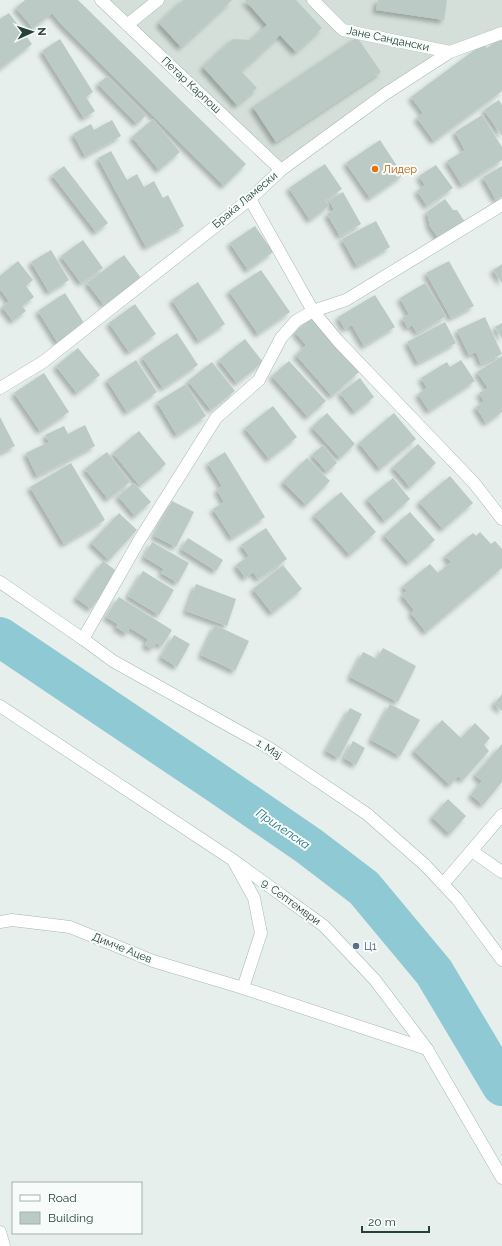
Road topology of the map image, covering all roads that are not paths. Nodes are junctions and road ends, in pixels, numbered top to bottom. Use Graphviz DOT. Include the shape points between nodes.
graph roads {
  1 [pos="101,0"];
  2 [pos="158,0"];
  3 [pos="313,0"];
  4 [pos="127,25"];
  5 [pos="502,33"];
  6 [pos="450,52"];
  7 [pos="281,170"];
  8 [pos="250,199"];
  9 [pos="502,205"];
  10 [pos="313,312"];
  11 [pos="0,388"];
  12 [pos="502,519"];
  13 [pos="0,582"];
  14 [pos="83,639"];
  15 [pos="0,706"];
  16 [pos="502,815"];
  17 [pos="472,851"];
  18 [pos="233,860"];
  19 [pos="502,872"];
  20 [pos="443,884"];
  21 [pos="0,922"];
  22 [pos="502,960"];
  23 [pos="243,988"];
  24 [pos="426,1049"];
  25 [pos="502,1178"];
  26 [pos="0,1232"];
  27 [pos="4,1246"];
  1 -- 4 [label="street, Петар Карпош"];
  2 -- 4 [label="street"];
  3 -- 6 [label="street, Јане Сандански" via="343,30"];
  4 -- 7 [label="street, Петар Карпош"];
  5 -- 6 [label="street, Браќа Ламески"];
  6 -- 7 [label="street, Браќа Ламески" via="385,94"];
  7 -- 8 [label="street, Браќа Ламески"];
  8 -- 10 [label="street"];
  8 -- 11 [label="street, Браќа Ламески" via="43,362"];
  9 -- 10 [label="street" via="346,300"];
  10 -- 12 [label="street" via="474,484"];
  10 -- 14 [label="street" via="296,321 280,338 259,380 216,418 140,539"];
  13 -- 14 [label="street, 1. Мај"];
  14 -- 20 [label="street, 1. Мај" via="113,661 269,748 367,814"];
  15 -- 18 [label="street, 9. Септември"];
  16 -- 17 [label="street"];
  17 -- 19 [label="street"];
  17 -- 20 [label="street"];
  18 -- 23 [label="street" via="254,898 261,933"];
  18 -- 24 [label="street, 9. Септември" via="324,926 375,980"];
  20 -- 22 [label="street, 1. Мај"];
  21 -- 23 [label="street, Димче Ацев" via="12,920 70,927 153,961"];
  23 -- 24 [label="street, Димче Ацев"];
  24 -- 25 [label="street, 9. Септември"];
  26 -- 27 [label="street"];
}
